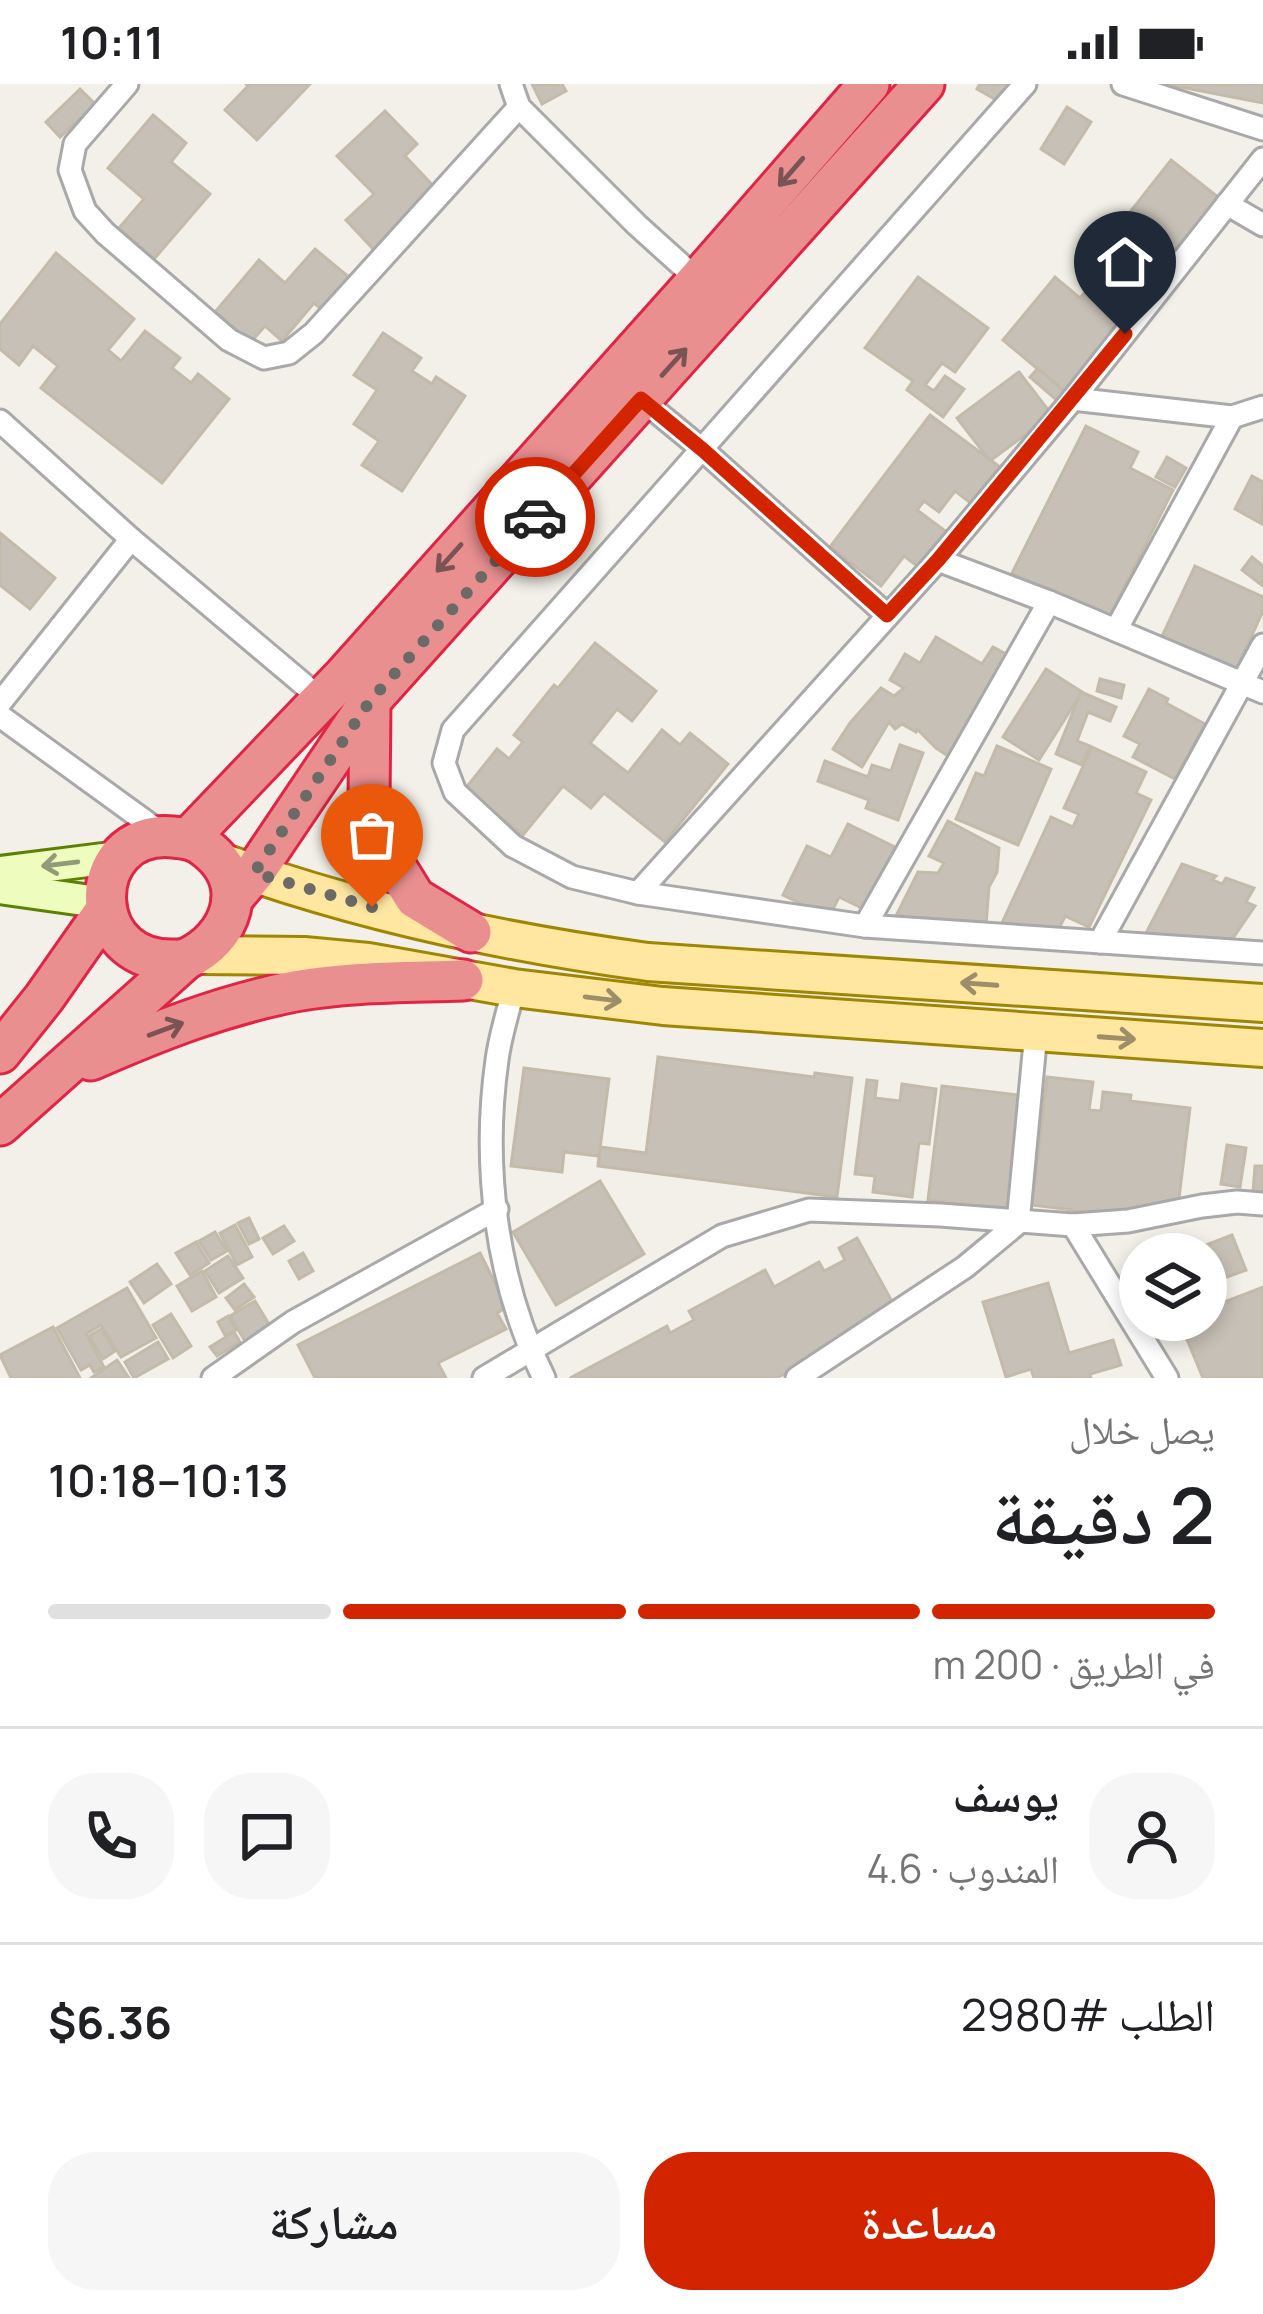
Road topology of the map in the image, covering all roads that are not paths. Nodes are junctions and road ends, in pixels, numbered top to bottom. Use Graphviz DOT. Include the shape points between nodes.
graph roads {
  1 [pos="127,84"];
  2 [pos="511,84"];
  3 [pos="869,84"];
  4 [pos="924,84"];
  5 [pos="1025,84"];
  6 [pos="1123,84"];
  7 [pos="519,106"];
  8 [pos="1263,129"];
  9 [pos="1263,159"];
  10 [pos="1227,204"];
  11 [pos="1263,225"];
  12 [pos="698,280"];
  13 [pos="641,399"];
  14 [pos="1073,399"];
  15 [pos="1263,407"];
  16 [pos="1232,417"];
  17 [pos="0,421"];
  18 [pos="703,450"];
  19 [pos="131,539"];
  20 [pos="938,560"];
  21 [pos="1048,602"];
  22 [pos="887,615"];
  23 [pos="1116,630"];
  24 [pos="1263,646"];
  25 [pos="1241,683"];
  26 [pos="1263,692"];
  27 [pos="321,699"];
  28 [pos="370,701"];
  29 [pos="0,703"];
  30 [pos="0,716"];
  31 [pos="119,856"];
  32 [pos="212,862"];
  33 [pos="0,872"];
  34 [pos="0,888"];
  35 [pos="638,893"];
  36 [pos="105,907"];
  37 [pos="865,926"];
  38 [pos="471,932"];
  39 [pos="1100,942"];
  40 [pos="1263,952"];
  41 [pos="191,957"];
  42 [pos="463,980"];
  43 [pos="514,988"];
  44 [pos="1263,1003"];
  45 [pos="1036,1032"];
  46 [pos="1263,1048"];
  47 [pos="0,1053"];
  48 [pos="58,1074"];
  49 [pos="0,1125"];
  50 [pos="1263,1204"];
  51 [pos="496,1209"];
  52 [pos="1018,1223"];
  53 [pos="1073,1225"];
  54 [pos="531,1351"];
  55 [pos="213,1378"];
  56 [pos="484,1378"];
  57 [pos="544,1378"];
  58 [pos="797,1378"];
  59 [pos="1168,1378"];
  1 -- 7 [label="street" via="75,144 70,170 85,211 229,340 264,358 289,353 314,333"];
  2 -- 7 [label="street"];
  3 -- 12 [label="highway, one-way"];
  13 -- 4 [label="highway, one-way"];
  5 -- 18 [label="street"];
  6 -- 8 [label="street"];
  7 -- 12 [label="street"];
  9 -- 10 [label="street"];
  10 -- 11 [label="street"];
  10 -- 14 [label="street"];
  12 -- 27 [label="highway, one-way"];
  13 -- 18 [label="street"];
  13 -- 28 [label="highway"];
  14 -- 16 [label="street"];
  14 -- 20 [label="street"];
  15 -- 16 [label="street"];
  16 -- 23 [label="street"];
  17 -- 19 [label="street"];
  18 -- 22 [label="street"];
  18 -- 35 [label="street" via="453,730 444,763 455,792 514,846 572,877"];
  19 -- 27 [label="street"];
  19 -- 29 [label="street"];
  20 -- 21 [label="street"];
  20 -- 22 [label="street"];
  21 -- 23 [label="street"];
  21 -- 37 [label="street"];
  22 -- 35 [label="street"];
  23 -- 25 [label="street"];
  24 -- 25 [label="street"];
  25 -- 26 [label="street"];
  25 -- 39 [label="street"];
  27 -- 32 [label="highway"];
  28 -- 32 [label="highway"];
  28 -- 38 [label="highway" via="369,802 381,843 415,898"];
  30 -- 32 [label="street"];
  31 -- 32 [label="highway" via="148,838"];
  31 -- 33 [label="main road, one-way"];
  31 -- 36 [label="highway"];
  32 -- 38 [label="main road"];
  32 -- 41 [label="highway" via="229,919"];
  34 -- 36 [label="main road"];
  35 -- 37 [label="street"];
  36 -- 41 [label="highway" via="135,952 169,962"];
  36 -- 47 [label="highway"];
  37 -- 39 [label="street"];
  44 -- 38 [label="main road, one-way" via="648,962"];
  39 -- 40 [label="street"];
  41 -- 42 [label="main road" via="304,956"];
  41 -- 48 [label="highway"];
  42 -- 43 [label="main road"];
  48 -- 42 [label="highway, one-way" via="164,1028 295,991"];
  43 -- 45 [label="main road, one-way"];
  43 -- 51 [label="street" via="492,1112"];
  45 -- 46 [label="main road, one-way"];
  45 -- 52 [label="street"];
  48 -- 49 [label="highway"];
  50 -- 53 [label="street"];
  51 -- 54 [label="street" via="506,1276"];
  51 -- 55 [label="street" via="293,1322"];
  52 -- 53 [label="street"];
  52 -- 54 [label="street" via="809,1210 722,1236"];
  52 -- 58 [label="street"];
  53 -- 59 [label="street"];
  54 -- 56 [label="street"];
  54 -- 57 [label="street"];
}
